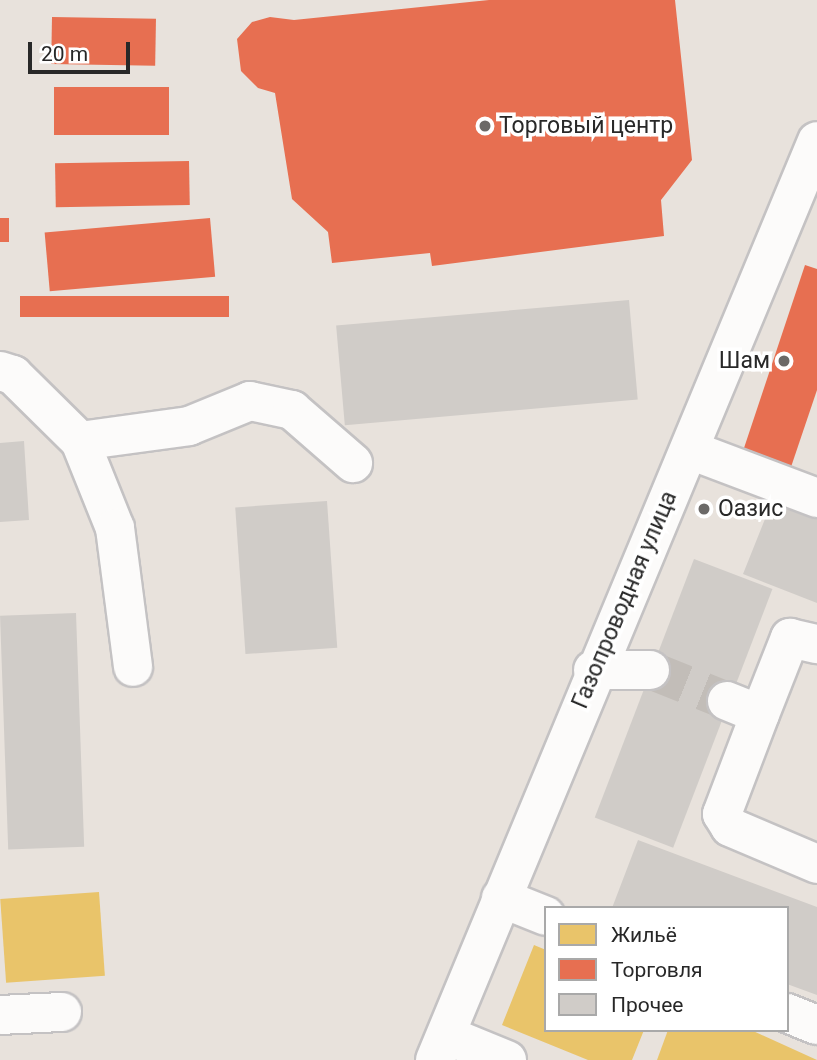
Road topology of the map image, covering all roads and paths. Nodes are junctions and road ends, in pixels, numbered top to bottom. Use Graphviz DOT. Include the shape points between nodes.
graph roads {
  1 [pos="816,145"];
  2 [pos="0,371"];
  3 [pos="80,441"];
  4 [pos="690,450"];
  5 [pos="353,463"];
  6 [pos="817,498"];
  7 [pos="817,644"];
  8 [pos="132,667"];
  9 [pos="593,670"];
  10 [pos="650,670"];
  11 [pos="817,864"];
  12 [pos="501,898"];
  13 [pos="544,915"];
  14 [pos="62,1012"];
  15 [pos="789,1014"];
  16 [pos="0,1015"];
  17 [pos="817,1025"];
  18 [pos="440,1047"];
  19 [pos="507,1060"];
  1 -- 4 [label="street, Газопроводная улица"];
  2 -- 3 [label="street" via="13,374"];
  3 -- 5 [label="street" via="189,426 250,401 292,410"];
  3 -- 8 [label="street" via="115,528"];
  4 -- 6 [label="street"];
  4 -- 9 [label="street, Газопроводная улица"];
  7 -- 11 [label="street" via="790,638 743,708 722,814 730,827"];
  9 -- 10 [label="street"];
  9 -- 12 [label="street, Газопроводная улица"];
  12 -- 13 [label="street"];
  12 -- 18 [label="street, Газопроводная улица"];
  14 -- 16 [label="street"];
  15 -- 17 [label="street"];
  18 -- 19 [label="street"];
}
